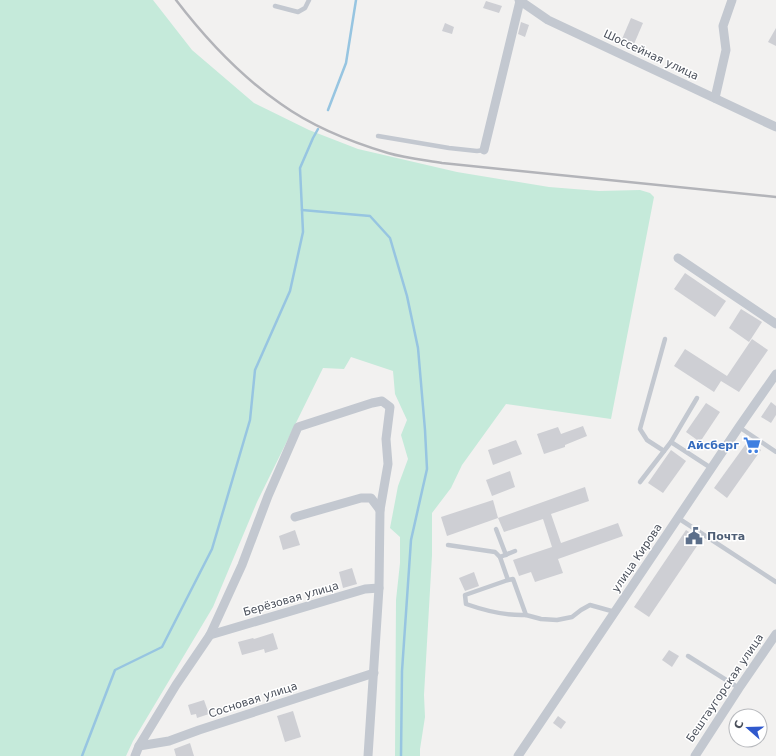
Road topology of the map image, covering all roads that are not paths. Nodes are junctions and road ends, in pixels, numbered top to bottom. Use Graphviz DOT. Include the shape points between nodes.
graph roads {
  1 [pos="309,0"];
  2 [pos="732,0"];
  3 [pos="520,1"];
  4 [pos="275,6"];
  5 [pos="715,98"];
  6 [pos="776,127"];
  7 [pos="378,136"];
  8 [pos="484,150"];
  9 [pos="678,258"];
  10 [pos="776,324"];
  11 [pos="665,339"];
  12 [pos="776,374"];
  13 [pos="697,398"];
  14 [pos="739,427"];
  15 [pos="671,442"];
  16 [pos="664,451"];
  17 [pos="776,452"];
  18 [pos="711,468"];
  19 [pos="640,482"];
  20 [pos="380,510"];
  21 [pos="295,517"];
  22 [pos="678,518"];
  23 [pos="496,529"];
  24 [pos="448,545"];
  25 [pos="515,551"];
  26 [pos="506,555"];
  27 [pos="500,557"];
  28 [pos="508,580"];
  29 [pos="776,582"];
  30 [pos="380,588"];
  31 [pos="615,612"];
  32 [pos="526,615"];
  33 [pos="776,634"];
  34 [pos="210,635"];
  35 [pos="688,656"];
  36 [pos="374,673"];
  37 [pos="739,688"];
  38 [pos="139,746"];
  39 [pos="134,756"];
  40 [pos="368,756"];
  41 [pos="518,756"];
  42 [pos="695,756"];
  1 -- 4 [label="lane" via="305,8 298,12"];
  2 -- 5 [label="street" via="723,26 726,50"];
  3 -- 5 [label="street, Шоссейная улица" via="548,20"];
  3 -- 8 [label="street"];
  5 -- 6 [label="street, Шоссейная улица"];
  7 -- 8 [label="lane" via="449,148"];
  9 -- 10 [label="street"];
  11 -- 16 [label="lane" via="640,429 647,440"];
  12 -- 14 [label="street, улица Кирова"];
  13 -- 15 [label="lane"];
  14 -- 17 [label="lane"];
  14 -- 18 [label="street, улица Кирова"];
  15 -- 16 [label="lane"];
  15 -- 18 [label="lane"];
  16 -- 19 [label="lane"];
  18 -- 22 [label="street, улица Кирова"];
  20 -- 21 [label="street" via="371,498 361,498"];
  20 -- 30 [label="street"];
  20 -- 34 [label="street" via="388,464 386,440 390,407 382,401 372,403 298,426 242,565"];
  22 -- 29 [label="lane"];
  22 -- 31 [label="street, улица Кирова"];
  23 -- 26 [label="lane"];
  24 -- 27 [label="lane" via="495,552"];
  25 -- 26 [label="lane"];
  26 -- 27 [label="lane"];
  27 -- 28 [label="lane"];
  28 -- 32 [label="lane" via="513,579"];
  28 -- 32 [label="lane" via="465,596 466,604 505,615"];
  30 -- 34 [label="street, Берёзовая улица" via="365,589"];
  30 -- 36 [label="street"];
  31 -- 32 [label="lane" via="590,605 572,617 557,620"];
  31 -- 41 [label="street, улица Кирова"];
  33 -- 37 [label="street, Бештаугорская улица"];
  34 -- 38 [label="street"];
  35 -- 37 [label="lane"];
  36 -- 38 [label="street, Сосновая улица" via="169,741"];
  36 -- 40 [label="street"];
  37 -- 42 [label="street, Бештаугорская улица"];
  38 -- 39 [label="street"];
}
